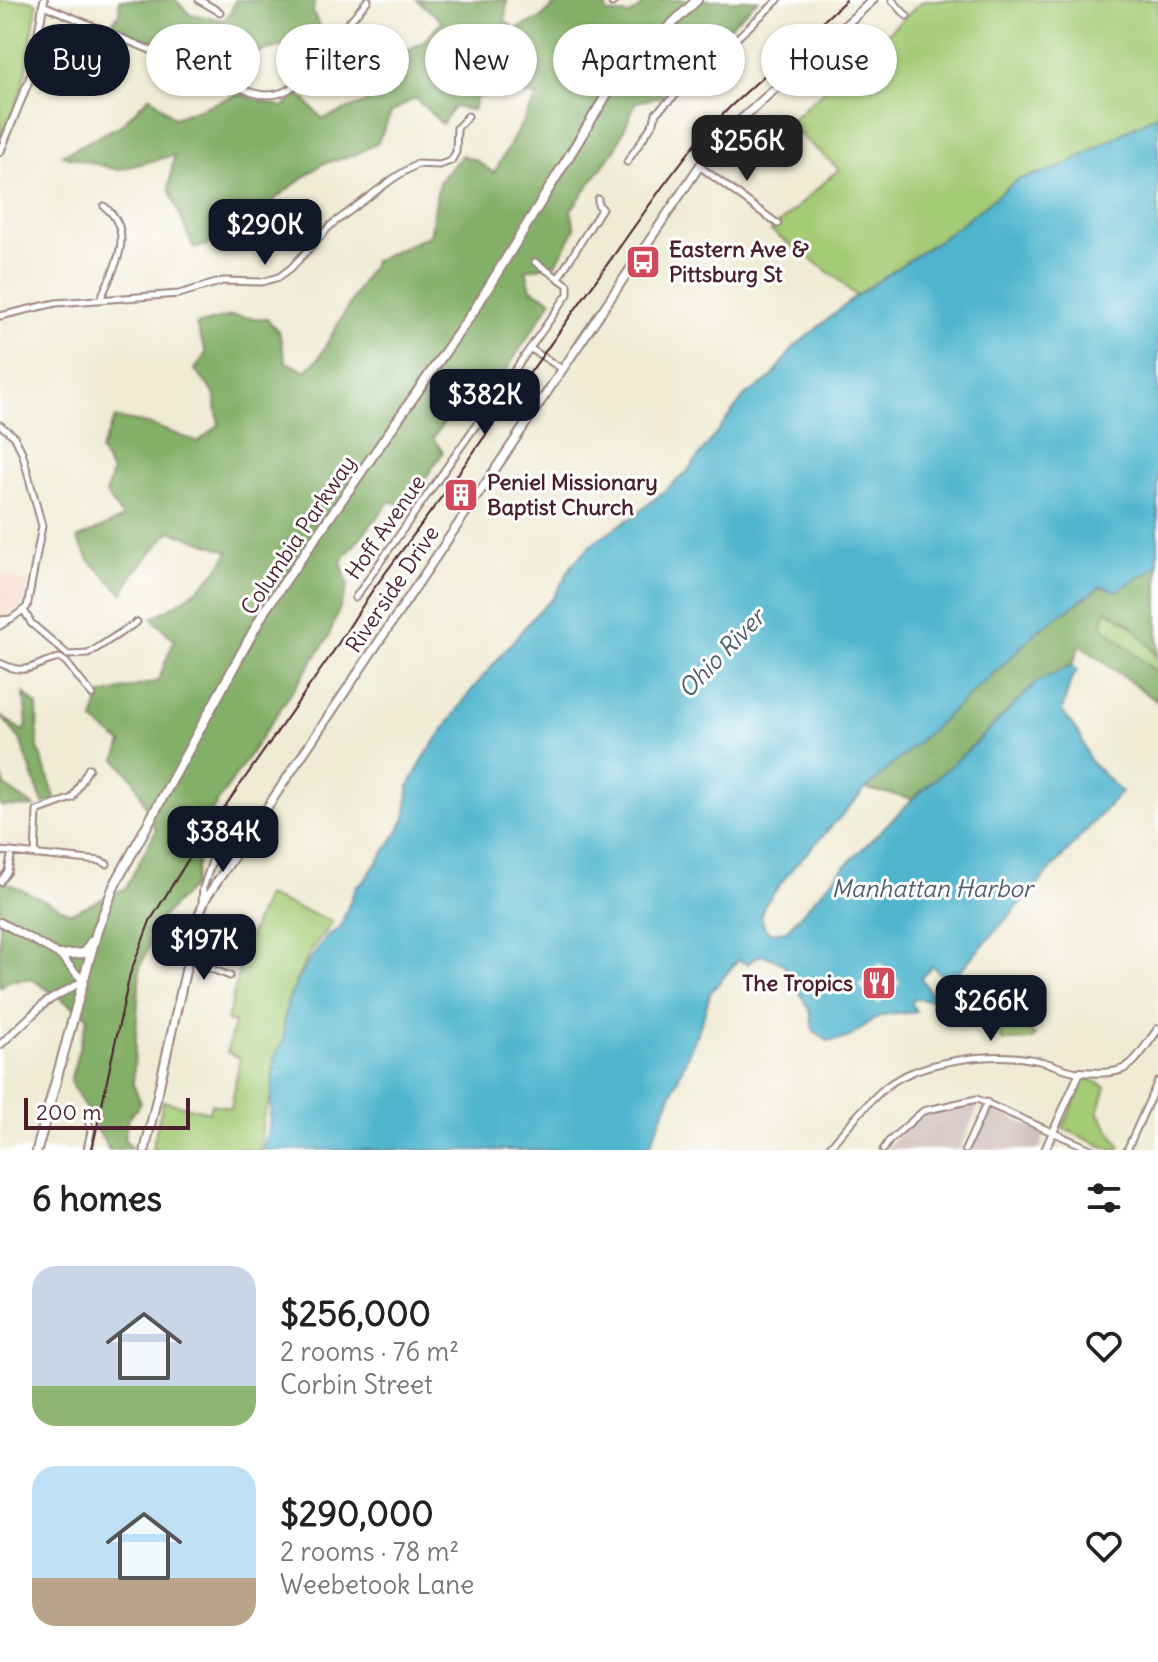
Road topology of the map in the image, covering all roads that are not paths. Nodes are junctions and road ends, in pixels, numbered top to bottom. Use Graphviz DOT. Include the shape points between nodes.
graph roads {
  1 [pos="199,0"];
  2 [pos="368,0"];
  3 [pos="697,0"];
  4 [pos="778,0"];
  5 [pos="873,0"];
  6 [pos="892,0"];
  7 [pos="44,2"];
  8 [pos="220,12"];
  9 [pos="907,16"];
  10 [pos="847,24"];
  11 [pos="767,96"];
  12 [pos="468,116"];
  13 [pos="0,152"];
  14 [pos="627,162"];
  15 [pos="699,166"];
  16 [pos="598,199"];
  17 [pos="104,206"];
  18 [pos="778,224"];
  19 [pos="535,262"];
  20 [pos="560,278"];
  21 [pos="101,299"];
  22 [pos="0,316"];
  23 [pos="531,349"];
  24 [pos="562,369"];
  25 [pos="0,425"];
  26 [pos="355,598"];
  27 [pos="24,610"];
  28 [pos="11,619"];
  29 [pos="0,620"];
  30 [pos="137,622"];
  31 [pos="0,626"];
  32 [pos="0,663"];
  33 [pos="92,695"];
  34 [pos="89,768"];
  35 [pos="221,834"];
  36 [pos="0,851"];
  37 [pos="12,852"];
  38 [pos="35,855"];
  39 [pos="107,864"];
  40 [pos="0,882"];
  41 [pos="201,908"];
  42 [pos="0,922"];
  43 [pos="97,931"];
  44 [pos="60,955"];
  45 [pos="188,960"];
  46 [pos="230,976"];
  47 [pos="83,981"];
  48 [pos="1158,1029"];
  49 [pos="0,1045"];
  50 [pos="1080,1072"];
  51 [pos="1158,1081"];
  52 [pos="987,1102"];
  53 [pos="88,1120"];
  54 [pos="1053,1132"];
  55 [pos="37,1150"];
  56 [pos="87,1150"];
  57 [pos="145,1150"];
  58 [pos="827,1150"];
  59 [pos="883,1150"];
  60 [pos="965,1150"];
  61 [pos="1045,1150"];
  62 [pos="1093,1150"];
  63 [pos="1127,1150"];
  1 -- 8 [label="street"];
  2 -- 7 [label="street" via="295,85 268,95 250,92"];
  3 -- 43 [label="highway, Columbia Parkway" via="609,91 475,309 276,593 114,886"];
  4 -- 14 [label="street" via="656,113"];
  5 -- 10 [label="main road, Riverside Drive"];
  6 -- 9 [label="street"];
  7 -- 13 [label="street" via="31,75"];
  11 -- 15 [label="main road, Riverside Drive"];
  12 -- 21 [label="street" via="457,128 451,161 417,164 383,185 331,225 279,277 223,281 179,294"];
  15 -- 18 [label="street"];
  15 -- 24 [label="main road, Riverside Drive"];
  16 -- 20 [label="street, Hoff Avenue" via="602,208"];
  17 -- 21 [label="street" via="118,221 122,237"];
  19 -- 20 [label="street"];
  20 -- 23 [label="street, Hoff Avenue" via="569,291"];
  21 -- 22 [label="street"];
  23 -- 24 [label="street"];
  23 -- 26 [label="street, Hoff Avenue"];
  24 -- 41 [label="main road, Riverside Drive"];
  25 -- 27 [label="street" via="22,452 42,526"];
  27 -- 28 [label="street"];
  27 -- 30 [label="street" via="31,623 68,655 88,654"];
  28 -- 29 [label="street"];
  28 -- 31 [label="street"];
  32 -- 33 [label="street" via="33,669 60,658"];
  34 -- 38 [label="street" via="72,798 37,811"];
  35 -- 41 [label="street"];
  36 -- 37 [label="street"];
  37 -- 38 [label="street"];
  37 -- 40 [label="street"];
  38 -- 39 [label="street"];
  41 -- 45 [label="main road, Riverside Drive"];
  42 -- 44 [label="street"];
  43 -- 44 [label="highway" via="84,953"];
  43 -- 47 [label="highway, Columbia Parkway"];
  44 -- 47 [label="street"];
  45 -- 46 [label="street"];
  45 -- 57 [label="main road, Riverside Drive"];
  47 -- 49 [label="street" via="46,1002"];
  47 -- 55 [label="highway, Columbia Parkway"];
  48 -- 50 [label="street" via="1120,1071"];
  50 -- 54 [label="street"];
  50 -- 58 [label="street" via="996,1058 923,1067 885,1088"];
  51 -- 63 [label="street"];
  52 -- 54 [label="street"];
  52 -- 59 [label="street" via="933,1107"];
  52 -- 60 [label="street"];
  53 -- 56 [label="street"];
  54 -- 61 [label="street"];
  54 -- 62 [label="street"];
}
